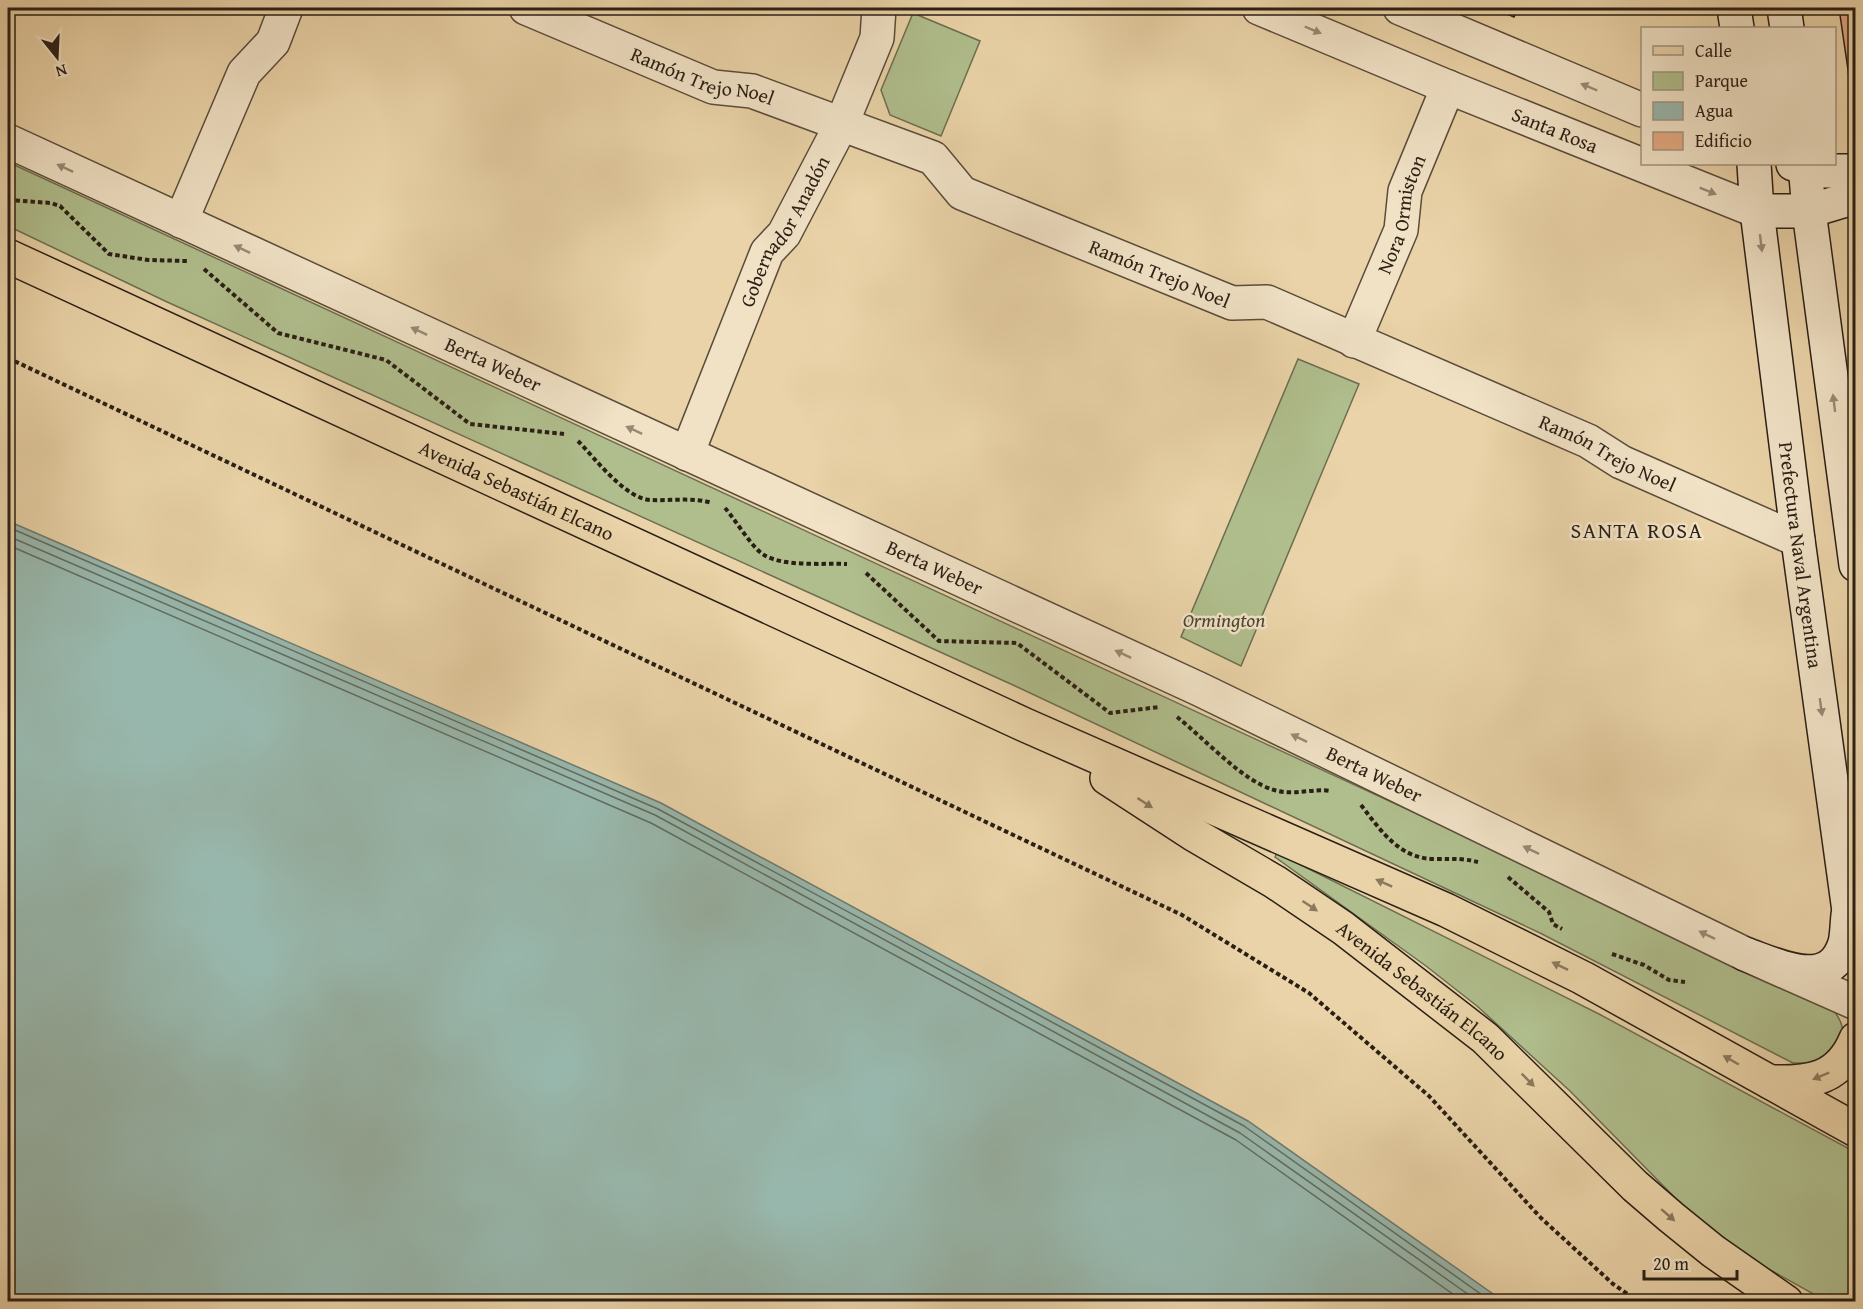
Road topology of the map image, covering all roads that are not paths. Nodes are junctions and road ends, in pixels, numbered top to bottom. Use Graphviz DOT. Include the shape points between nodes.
graph roads {
  1 [pos="286,8"];
  2 [pos="526,8"];
  3 [pos="879,8"];
  4 [pos="1259,8"];
  5 [pos="1400,8"];
  6 [pos="1734,8"];
  7 [pos="1784,8"];
  8 [pos="1737,27"];
  9 [pos="1787,27"];
  10 [pos="1448,87"];
  11 [pos="1641,110"];
  12 [pos="842,123"];
  13 [pos="8,141"];
  14 [pos="1641,164"];
  15 [pos="1642,165"];
  16 [pos="1754,165"];
  17 [pos="1802,165"];
  18 [pos="1854,184"];
  19 [pos="1757,211"];
  20 [pos="1809,211"];
  21 [pos="181,221"];
  22 [pos="8,256"];
  23 [pos="1354,341"];
  24 [pos="687,454"];
  25 [pos="1798,540"];
  26 [pos="1856,565"];
  27 [pos="1025,725"];
  28 [pos="1849,911"];
  29 [pos="1856,946"];
  30 [pos="1745,954"];
  31 [pos="1856,1004"];
  32 [pos="1856,1039"];
  33 [pos="1770,1082"];
  34 [pos="1856,1130"];
  35 [pos="1786,1302"];
  1 -- 21 [label="street" via="273,42 244,73"];
  2 -- 12 [label="street, Ramón Trejo Noel" via="713,87 752,91"];
  3 -- 12 [label="street, Gobernador Anadón" via="877,38"];
  4 -- 10 [label="street, Santa Rosa, one-way"];
  11 -- 5 [label="street, one-way"];
  6 -- 8 [label="street"];
  7 -- 9 [label="street"];
  10 -- 14 [label="street, Santa Rosa, one-way"];
  10 -- 23 [label="street, Nora Ormiston" via="1405,191 1401,230"];
  12 -- 23 [label="street, Ramón Trejo Noel" via="933,158 962,193 1232,303 1267,302"];
  12 -- 24 [label="street, Gobernador Anadón" via="784,234 767,252"];
  21 -- 13 [label="street, Berta Weber, one-way"];
  15 -- 19 [label="street, Santa Rosa, one-way"];
  16 -- 19 [label="street, Prefectura Naval Argentina"];
  17 -- 18 [label="street, Santa Rosa"];
  17 -- 20 [label="street"];
  18 -- 20 [label="street, Santa Rosa"];
  19 -- 20 [label="street, Santa Rosa"];
  19 -- 25 [label="street, Prefectura Naval Argentina, one-way"];
  26 -- 20 [label="street, one-way"];
  24 -- 21 [label="street, Berta Weber, one-way"];
  22 -- 27 [label="main road, Avenida Sebastián Elcano"];
  23 -- 25 [label="street, Ramón Trejo Noel" via="1588,441 1621,462"];
  30 -- 24 [label="street, Berta Weber, one-way" via="1199,689"];
  25 -- 28 [label="street, Prefectura Naval Argentina, one-way"];
  33 -- 27 [label="main road, Avenida Sebastián Elcano, one-way" via="1583,978 1446,910"];
  27 -- 35 [label="main road, Avenida Sebastián Elcano, one-way" via="1343,928 1485,1038 1671,1217"];
  28 -- 29 [label="street, Prefectura Naval Argentina"];
  28 -- 30 [label="street" via="1845,943 1838,958 1826,968 1811,974"];
  30 -- 31 [label="street, Berta Weber"];
  32 -- 33 [label="main road, one-way" via="1838,1068 1821,1077 1801,1083"];
  33 -- 34 [label="main road, Avenida Sebastián Elcano"];
}
